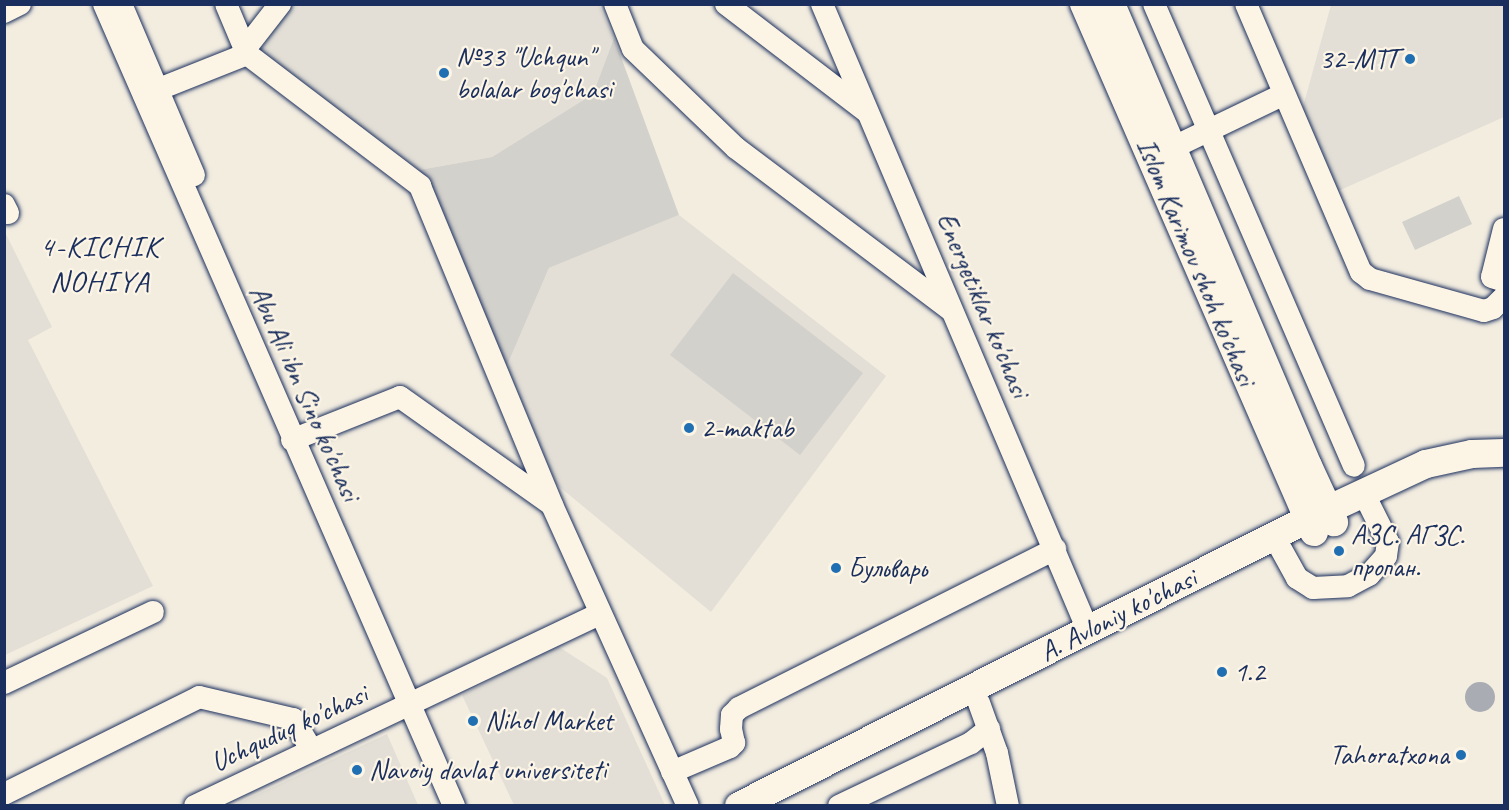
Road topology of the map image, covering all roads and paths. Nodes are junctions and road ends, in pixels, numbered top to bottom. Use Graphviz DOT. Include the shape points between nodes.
graph roads {
  1 [pos="20,4"];
  2 [pos="104,4"];
  3 [pos="120,4"];
  4 [pos="226,4"];
  5 [pos="280,4"];
  6 [pos="615,4"];
  7 [pos="726,4"];
  8 [pos="822,4"];
  9 [pos="1084,4"];
  10 [pos="1111,4"];
  11 [pos="1154,4"];
  12 [pos="1246,4"];
  13 [pos="4,12"];
  14 [pos="246,52"];
  15 [pos="151,93"];
  16 [pos="1284,94"];
  17 [pos="867,112"];
  18 [pos="1209,131"];
  19 [pos="1172,148"];
  20 [pos="1504,229"];
  21 [pos="1504,281"];
  22 [pos="1504,297"];
  23 [pos="953,312"];
  24 [pos="299,437"];
  25 [pos="1504,453"];
  26 [pos="1354,465"];
  27 [pos="1504,467"];
  28 [pos="1369,504"];
  29 [pos="552,505"];
  30 [pos="1321,521"];
  31 [pos="1055,549"];
  32 [pos="1281,549"];
  33 [pos="153,612"];
  34 [pos="599,614"];
  35 [pos="1088,630"];
  36 [pos="4,683"];
  37 [pos="415,701"];
  38 [pos="979,703"];
  39 [pos="989,729"];
  40 [pos="311,749"];
  41 [pos="672,771"];
  42 [pos="4,794"];
  43 [pos="195,806"];
  44 [pos="454,806"];
  45 [pos="470,806"];
  46 [pos="688,806"];
  47 [pos="739,806"];
  48 [pos="774,806"];
  49 [pos="838,806"];
  50 [pos="1008,806"];
  1 -- 13 [label="street"];
  2 -- 15 [label="street, Abu Ali ibn Sino ko'chasi"];
  3 -- 15 [label="street, Abu Ali ibn Sino ko'chasi"];
  4 -- 14 [label="street"];
  5 -- 14 [label="street"];
  6 -- 23 [label="street" via="633,49 735,148"];
  7 -- 17 [label="street"];
  8 -- 17 [label="street, Energetiklar ko'chasi"];
  9 -- 30 [label="main road, Islom Karimov shoh ko'chasi"];
  10 -- 19 [label="main road, Islom Karimov shoh ko'chasi"];
  11 -- 18 [label="street"];
  12 -- 16 [label="street"];
  14 -- 15 [label="street"];
  14 -- 29 [label="street" via="420,186"];
  15 -- 24 [label="street, Abu Ali ibn Sino ko'chasi"];
  16 -- 18 [label="street"];
  16 -- 22 [label="street" via="1361,272 1370,279 1484,311"];
  17 -- 23 [label="street, Energetiklar ko'chasi"];
  18 -- 19 [label="street"];
  18 -- 26 [label="street"];
  19 -- 30 [label="main road, Islom Karimov shoh ko'chasi"];
  20 -- 21 [label="street" via="1492,278"];
  23 -- 31 [label="street, Energetiklar ko'chasi"];
  24 -- 29 [label="street" via="400,397"];
  24 -- 37 [label="street, Abu Ali ibn Sino ko'chasi"];
  25 -- 30 [label="main road, A. Avloniy ko'chasi" via="1472,454 1426,464"];
  27 -- 28 [label="main road, A. Avloniy ko'chasi" via="1436,476"];
  28 -- 30 [label="main road, A. Avloniy ko'chasi"];
  28 -- 32 [label="street" via="1388,542 1386,556 1369,575 1347,586 1313,588 1297,578"];
  29 -- 34 [label="street"];
  30 -- 32 [label="main road, A. Avloniy ko'chasi"];
  30 -- 35 [label="main road, A. Avloniy ko'chasi"];
  31 -- 35 [label="street, Energetiklar ko'chasi"];
  31 -- 41 [label="street" via="739,708 732,715 734,743 730,747"];
  32 -- 38 [label="main road, A. Avloniy ko'chasi"];
  33 -- 36 [label="street"];
  34 -- 37 [label="street, Uchquduq ko'chasi"];
  34 -- 41 [label="street"];
  35 -- 47 [label="main road, A. Avloniy ko'chasi"];
  37 -- 40 [label="street, Uchquduq ko'chasi"];
  37 -- 44 [label="street, Abu Ali ibn Sino ko'chasi"];
  37 -- 45 [label="street, Abu Ali ibn Sino ko'chasi"];
  38 -- 39 [label="street"];
  38 -- 48 [label="main road, A. Avloniy ko'chasi"];
  39 -- 49 [label="street" via="971,743"];
  39 -- 50 [label="street"];
  40 -- 42 [label="street" via="292,719 199,697"];
  40 -- 43 [label="street, Uchquduq ko'chasi"];
  41 -- 46 [label="street"];
}
